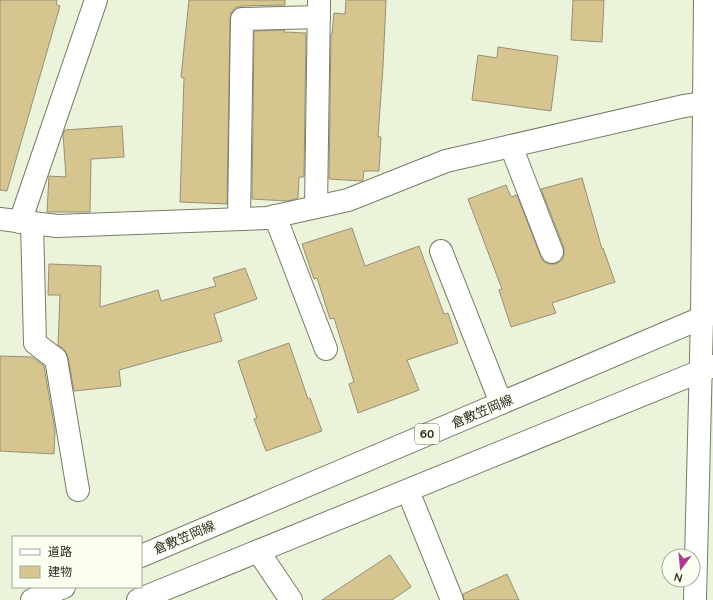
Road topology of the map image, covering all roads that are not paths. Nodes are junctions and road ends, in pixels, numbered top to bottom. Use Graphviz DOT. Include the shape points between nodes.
graph roads {
  1 [pos="96,0"];
  2 [pos="704,0"];
  3 [pos="319,8"];
  4 [pos="708,103"];
  5 [pos="511,146"];
  6 [pos="316,207"];
  7 [pos="275,216"];
  8 [pos="239,219"];
  9 [pos="17,221"];
  10 [pos="442,251"];
  11 [pos="552,252"];
  12 [pos="708,315"];
  13 [pos="326,349"];
  14 [pos="707,369"];
  15 [pos="501,403"];
  16 [pos="78,490"];
  17 [pos="408,491"];
  18 [pos="258,551"];
  19 [pos="142,556"];
  20 [pos="62,588"];
  21 [pos="32,600"];
  22 [pos="138,600"];
  23 [pos="291,600"];
  24 [pos="452,600"];
  25 [pos="695,600"];
  1 -- 9 [label="street"];
  2 -- 4 [label="street"];
  3 -- 6 [label="street"];
  3 -- 8 [label="street" via="242,18"];
  4 -- 5 [label="street" via="684,106"];
  4 -- 12 [label="street"];
  5 -- 6 [label="street" via="446,161 348,200"];
  5 -- 11 [label="street"];
  6 -- 7 [label="street"];
  7 -- 8 [label="street"];
  7 -- 13 [label="street"];
  8 -- 9 [label="street" via="57,226"];
  9 -- 16 [label="street" via="35,343 56,359"];
  10 -- 15 [label="street"];
  12 -- 14 [label="street"];
  12 -- 15 [label="street, 倉敷笠岡線 / 60"];
  14 -- 17 [label="street"];
  14 -- 25 [label="street"];
  15 -- 19 [label="street, 倉敷笠岡線 / 60"];
  17 -- 18 [label="street"];
  17 -- 24 [label="street"];
  18 -- 22 [label="street"];
  18 -- 23 [label="street"];
  20 -- 21 [label="street"];
}
